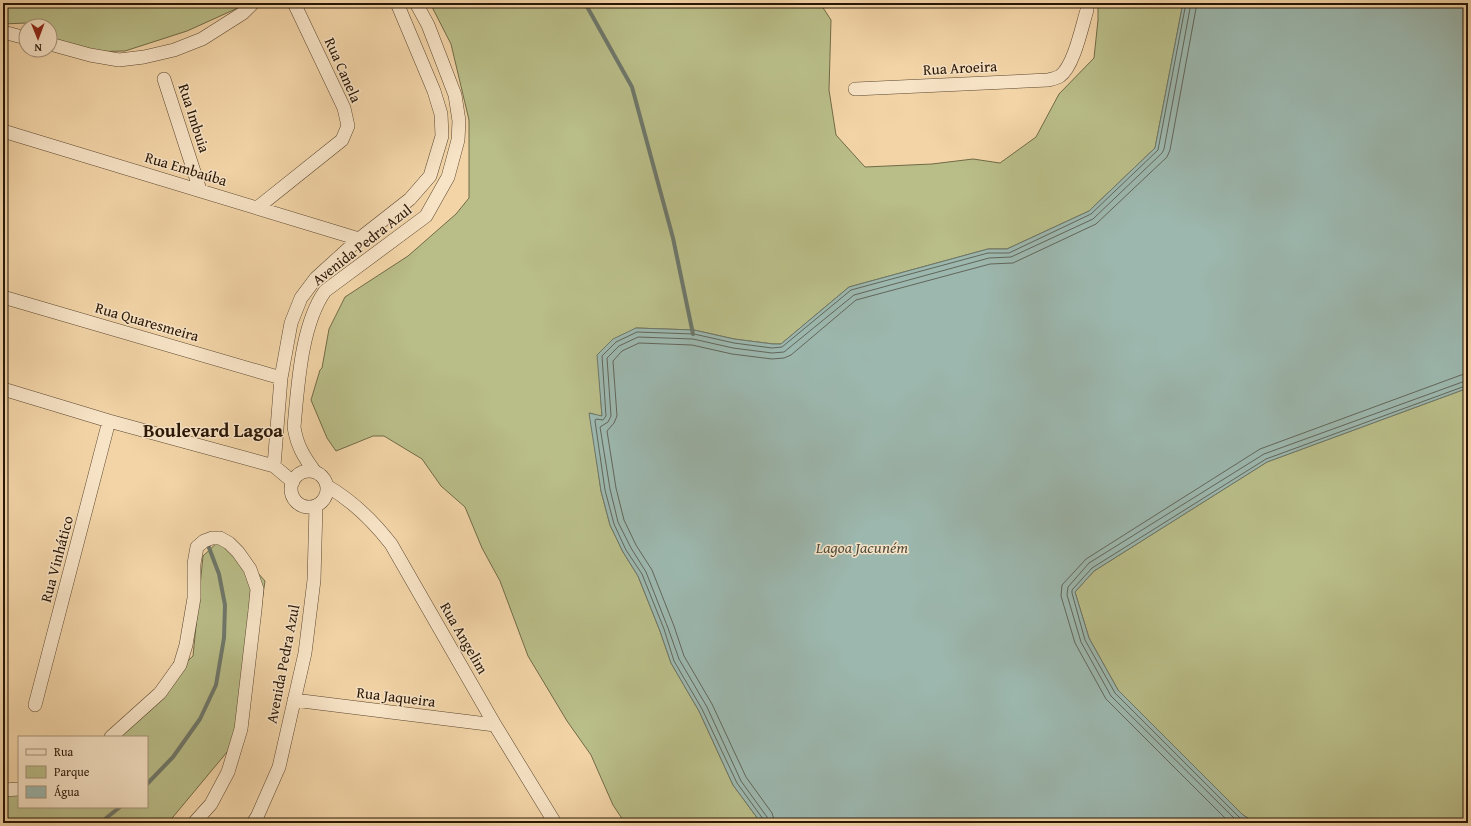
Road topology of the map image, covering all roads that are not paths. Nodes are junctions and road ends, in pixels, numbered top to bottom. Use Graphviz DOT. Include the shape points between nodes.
graph roads {
  1 [pos="253,3"];
  2 [pos="294,3"];
  3 [pos="397,3"];
  4 [pos="416,3"];
  5 [pos="1087,3"];
  6 [pos="3,32"];
  7 [pos="18,36"];
  8 [pos="58,46"];
  9 [pos="164,79"];
  10 [pos="855,89"];
  11 [pos="3,131"];
  12 [pos="200,190"];
  13 [pos="257,208"];
  14 [pos="359,239"];
  15 [pos="3,297"];
  16 [pos="281,378"];
  17 [pos="3,389"];
  18 [pos="109,421"];
  19 [pos="274,466"];
  20 [pos="315,472"];
  21 [pos="293,482"];
  22 [pos="327,486"];
  23 [pos="316,506"];
  24 [pos="294,700"];
  25 [pos="35,705"];
  26 [pos="495,725"];
  27 [pos="112,736"];
  28 [pos="18,789"];
  29 [pos="3,790"];
  30 [pos="194,823"];
  31 [pos="253,823"];
  32 [pos="555,823"];
  1 -- 8 [label="street" via="243,13 202,39 174,50 144,57 120,60"];
  2 -- 13 [label="street, Rua Canela" via="344,108 348,126 342,140"];
  3 -- 14 [label="street, Avenida Pedra Azul" via="434,92 441,114 442,136 430,176 410,199"];
  4 -- 20 [label="street, Avenida Pedra Azul" via="428,25 455,95 459,121 458,140 448,177 426,216 325,291 318,301 303,353 294,427 302,453"];
  5 -- 10 [label="street, Rua Aroeira" via="1074,55 1059,77 1048,80"];
  6 -- 7 [label="street"];
  9 -- 12 [label="street, Rua Imbuia"];
  11 -- 12 [label="street, Rua Embaúba"];
  12 -- 13 [label="street, Rua Embaúba"];
  13 -- 14 [label="street, Rua Embaúba"];
  14 -- 16 [label="street, Avenida Pedra Azul" via="316,278 301,298 291,323"];
  15 -- 16 [label="street, Rua Quaresmeira"];
  16 -- 19 [label="street, Avenida Pedra Azul"];
  17 -- 18 [label="street"];
  18 -- 19 [label="street"];
  18 -- 25 [label="street, Rua Vinhático"];
  19 -- 21 [label="street"];
  20 -- 21 [label="street" via="304,472"];
  20 -- 22 [label="street, Avenida Pedra Azul" via="321,475"];
  21 -- 23 [label="street" via="292,494 297,502 308,507"];
  22 -- 23 [label="street" via="325,498"];
  22 -- 26 [label="street, Rua Angelim" via="367,516 391,544"];
  23 -- 24 [label="street, Avenida Pedra Azul" via="312,602 305,653"];
  24 -- 26 [label="street, Rua Jaqueira"];
  24 -- 31 [label="street, Avenida Pedra Azul" via="279,767"];
  26 -- 32 [label="street, Rua Angelim"];
  27 -- 30 [label="street" via="160,693 180,665 194,598 197,547 212,538 220,538 229,543 250,568 257,589 256,610 241,729 228,772 211,804"];
  28 -- 29 [label="street"];
}
